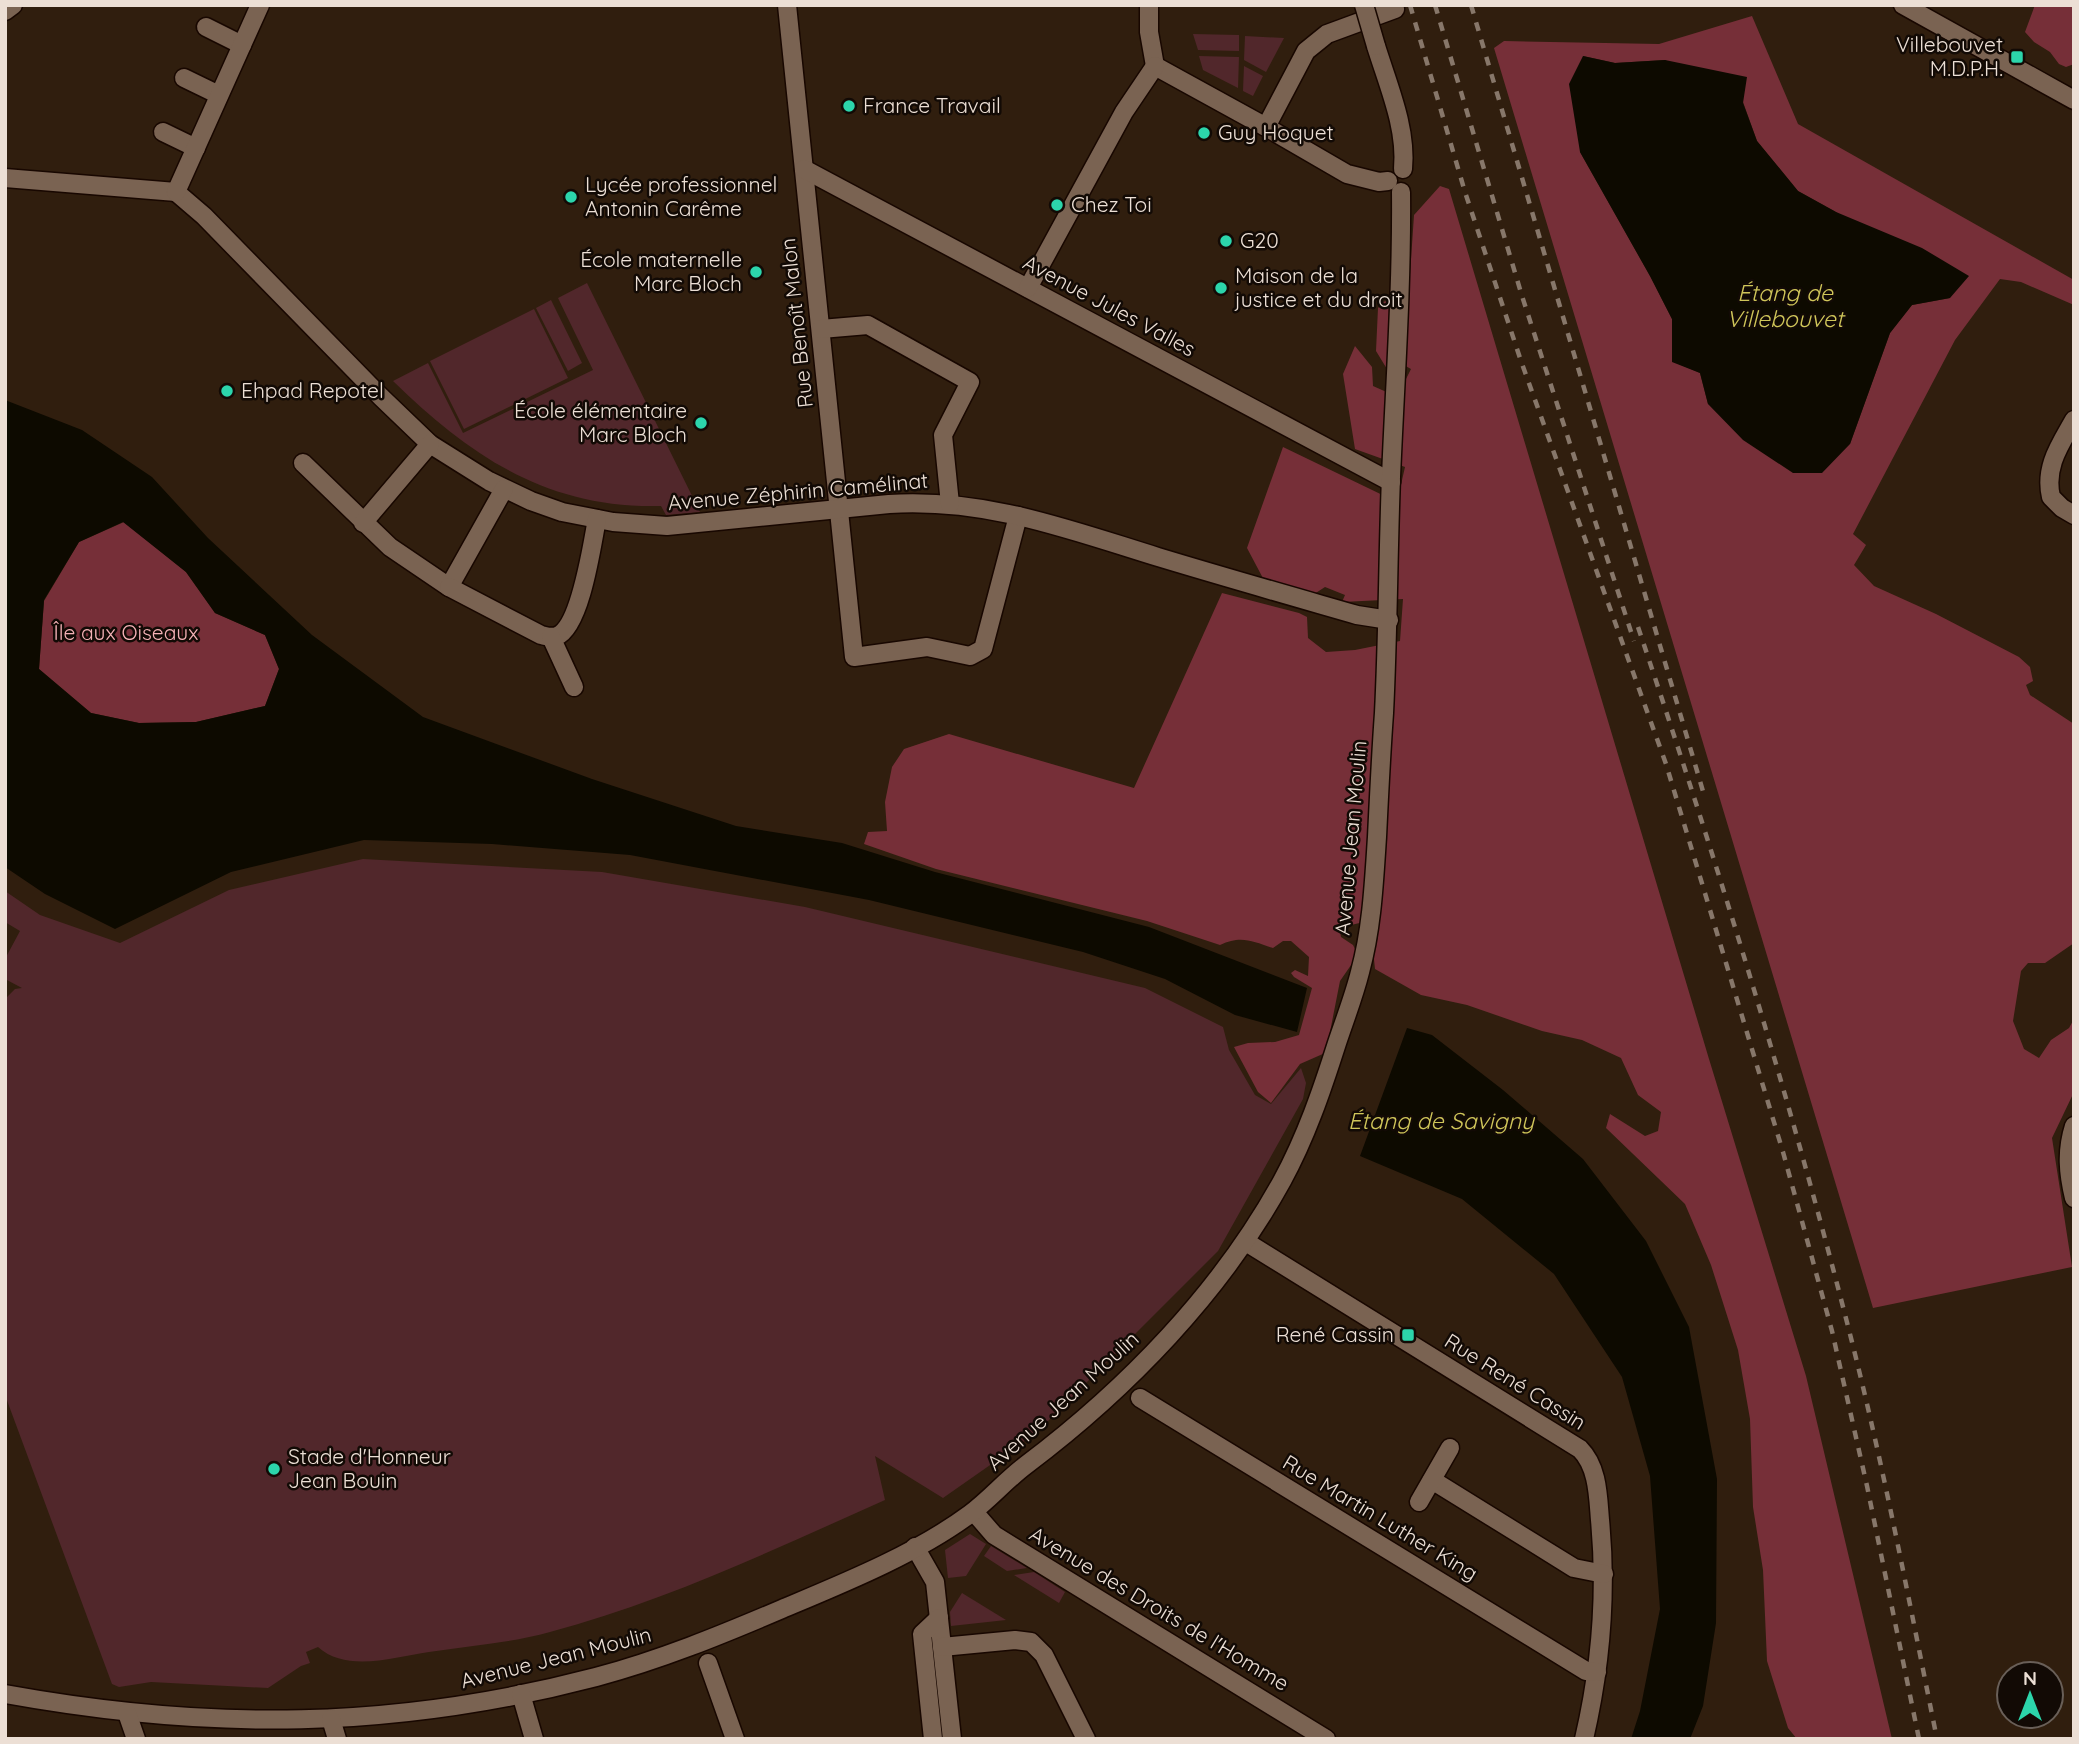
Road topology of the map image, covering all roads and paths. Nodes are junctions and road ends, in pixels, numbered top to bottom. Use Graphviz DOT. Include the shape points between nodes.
graph roads {
  1 [pos="13,5"];
  2 [pos="260,5"];
  3 [pos="787,5"];
  4 [pos="1149,5"];
  5 [pos="1364,5"];
  6 [pos="1903,5"];
  7 [pos="1395,9"];
  8 [pos="5,11"];
  9 [pos="206,27"];
  10 [pos="242,45"];
  11 [pos="1154,66"];
  12 [pos="184,78"];
  13 [pos="219,95"];
  14 [pos="2074,100"];
  15 [pos="1266,127"];
  16 [pos="163,132"];
  17 [pos="195,148"];
  18 [pos="804,169"];
  19 [pos="5,178"];
  20 [pos="1394,186"];
  21 [pos="176,191"];
  22 [pos="1028,288"];
  23 [pos="821,330"];
  24 [pos="2074,420"];
  25 [pos="430,444"];
  26 [pos="303,463"];
  27 [pos="1391,482"];
  28 [pos="504,489"];
  29 [pos="950,503"];
  30 [pos="838,510"];
  31 [pos="2074,515"];
  32 [pos="1018,516"];
  33 [pos="597,519"];
  34 [pos="363,523"];
  35 [pos="449,587"];
  36 [pos="1389,620"];
  37 [pos="551,637"];
  38 [pos="574,687"];
  39 [pos="2074,1126"];
  40 [pos="2074,1198"];
  41 [pos="1246,1242"];
  42 [pos="1140,1398"];
  43 [pos="1450,1448"];
  44 [pos="1432,1480"];
  45 [pos="1419,1502"];
  46 [pos="974,1511"];
  47 [pos="915,1547"];
  48 [pos="1604,1574"];
  49 [pos="939,1618"];
  50 [pos="942,1647"];
  51 [pos="708,1663"];
  52 [pos="1597,1672"];
  53 [pos="5,1694"];
  54 [pos="521,1694"];
  55 [pos="127,1713"];
  56 [pos="331,1719"];
  57 [pos="953,1738"];
  58 [pos="136,1739"];
  59 [pos="337,1739"];
  60 [pos="534,1739"];
  61 [pos="735,1739"];
  62 [pos="933,1739"];
  63 [pos="1086,1739"];
  64 [pos="1326,1739"];
  65 [pos="1584,1739"];
  1 -- 8 [label="street"];
  2 -- 10 [label="street"];
  3 -- 18 [label="street, Rue Benoît Malon"];
  4 -- 11 [label="street"];
  5 -- 20 [label="street, Avenue Jean Moulin, bridge" via="1398,120 1404,169 1410,174 1407,190"];
  6 -- 14 [label="street"];
  7 -- 15 [label="street" via="1327,34 1306,51"];
  9 -- 10 [label="street"];
  10 -- 13 [label="street"];
  11 -- 15 [label="street"];
  11 -- 22 [label="street"];
  12 -- 13 [label="street"];
  13 -- 17 [label="street"];
  15 -- 20 [label="street" via="1347,174"];
  16 -- 17 [label="street"];
  17 -- 21 [label="street"];
  18 -- 22 [label="street, Avenue Jules Valles"];
  18 -- 23 [label="street, Rue Benoît Malon"];
  19 -- 21 [label="street"];
  20 -- 27 [label="street, Avenue Jean Moulin" via="1402,270"];
  21 -- 25 [label="street, Avenue Zéphirin Camélinat"];
  22 -- 27 [label="street, Avenue Jules Valles"];
  23 -- 29 [label="street" via="868,325 970,382 943,435"];
  23 -- 30 [label="street, Rue Benoît Malon"];
  24 -- 31 [label="street" via="2049,472 2051,498"];
  25 -- 28 [label="street, Avenue Zéphirin Camélinat"];
  25 -- 34 [label="street"];
  26 -- 34 [label="street"];
  27 -- 36 [label="street, Avenue Jean Moulin"];
  28 -- 33 [label="street, Avenue Zéphirin Camélinat" via="562,512"];
  28 -- 35 [label="street"];
  29 -- 30 [label="street, Avenue Zéphirin Camélinat"];
  29 -- 32 [label="street, Avenue Zéphirin Camélinat"];
  30 -- 32 [label="street, Rue Benoît Malon" via="854,657 927,647 970,656 983,649"];
  30 -- 33 [label="street, Avenue Zéphirin Camélinat" via="667,526"];
  32 -- 36 [label="street, Avenue Zéphirin Camélinat" via="1357,615"];
  33 -- 37 [label="street" via="582,594 570,623"];
  34 -- 35 [label="street"];
  35 -- 37 [label="street"];
  36 -- 41 [label="street, Avenue Jean Moulin" via="1373,906 1361,969 1311,1119 1282,1182"];
  37 -- 38 [label="street"];
  39 -- 40 [label="street" via="2068,1158"];
  41 -- 46 [label="street, Avenue Jean Moulin" via="1115,1391"];
  41 -- 48 [label="street, Rue René Cassin" via="1580,1449 1592,1466 1597,1488"];
  42 -- 52 [label="street, Rue Martin Luther King" via="1586,1671"];
  43 -- 44 [label="street"];
  44 -- 45 [label="street"];
  44 -- 48 [label="street" via="1574,1568"];
  46 -- 47 [label="street, Avenue Jean Moulin"];
  46 -- 64 [label="street, Avenue des Droits de l'Homme" via="994,1535"];
  47 -- 49 [label="street" via="935,1583"];
  47 -- 54 [label="street, Avenue Jean Moulin" via="721,1635 598,1676"];
  48 -- 52 [label="street, Rue René Cassin"];
  49 -- 50 [label="street"];
  49 -- 62 [label="street" via="922,1634"];
  50 -- 57 [label="street"];
  50 -- 63 [label="street" via="1031,1642 1044,1656"];
  51 -- 61 [label="street"];
  52 -- 65 [label="street, Rue René Cassin"];
  53 -- 55 [label="street, Avenue Jean Moulin"];
  54 -- 56 [label="street, Avenue Jean Moulin" via="438,1709"];
  54 -- 60 [label="street"];
  55 -- 56 [label="street, Avenue Jean Moulin" via="234,1720"];
  55 -- 58 [label="street"];
  56 -- 59 [label="street"];
}
